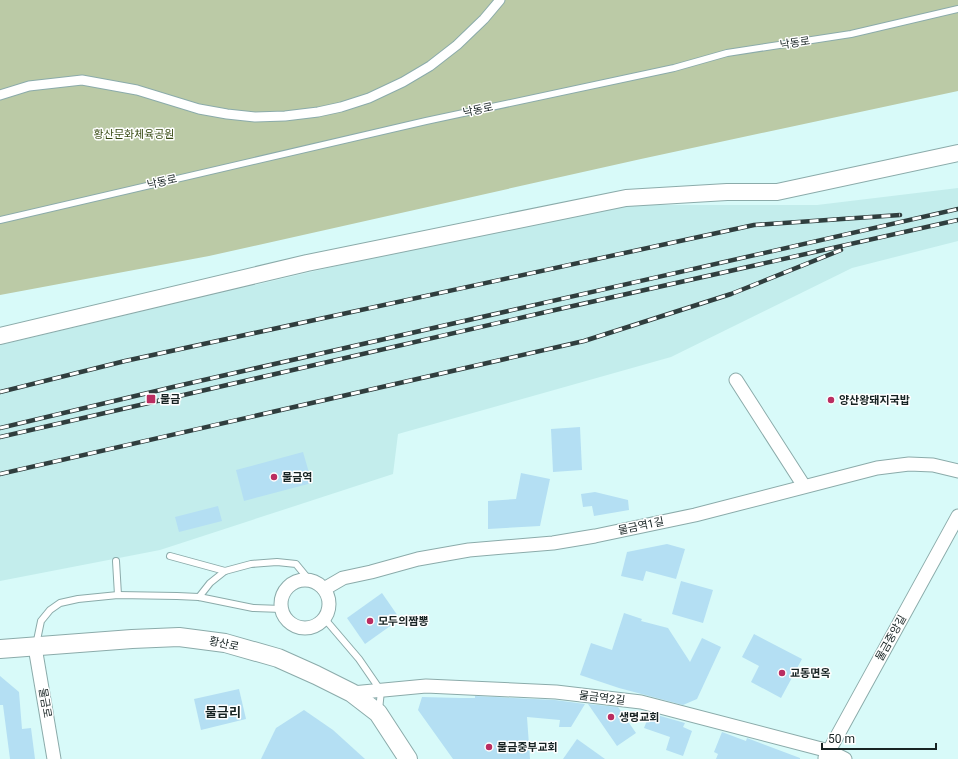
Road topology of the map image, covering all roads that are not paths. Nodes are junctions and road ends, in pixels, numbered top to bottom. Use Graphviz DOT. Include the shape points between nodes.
graph roads {
  1 [pos="500,0"];
  2 [pos="958,9"];
  3 [pos="0,95"];
  4 [pos="958,153"];
  5 [pos="0,220"];
  6 [pos="0,336"];
  7 [pos="736,380"];
  8 [pos="958,471"];
  9 [pos="804,486"];
  10 [pos="958,516"];
  11 [pos="170,556"];
  12 [pos="116,561"];
  13 [pos="225,571"];
  14 [pos="310,581"];
  15 [pos="324,589"];
  16 [pos="118,594"];
  17 [pos="199,597"];
  18 [pos="282,609"];
  19 [pos="324,618"];
  20 [pos="36,647"];
  21 [pos="0,649"];
  22 [pos="381,691"];
  23 [pos="352,693"];
  24 [pos="378,713"];
  25 [pos="827,755"];
  26 [pos="54,759"];
  27 [pos="408,759"];
  28 [pos="845,759"];
  1 -- 3 [label="street" via="458,45 430,66 369,98 318,112 285,116 227,114 137,90 82,80 29,86"];
  2 -- 5 [label="lane, 낙동로" via="851,34 727,53 674,68 426,121"];
  4 -- 6 [label="street" via="777,192 626,198 307,263"];
  7 -- 9 [label="street"];
  8 -- 9 [label="street, 물금역1길" via="934,465 908,464 877,468"];
  9 -- 15 [label="street, 물금역1길" via="695,515 595,536 553,543 468,550 418,559 343,578"];
  10 -- 25 [label="street, 물금중앙길"];
  11 -- 13 [label="lane"];
  12 -- 16 [label="lane"];
  13 -- 14 [label="lane" via="251,564 296,564"];
  13 -- 17 [label="lane" via="210,583"];
  14 -- 15 [label="street"];
  14 -- 18 [label="street" via="295,583 288,587 282,601"];
  15 -- 19 [label="street" via="329,604"];
  16 -- 17 [label="lane"];
  16 -- 20 [label="lane" via="60,603 41,621"];
  17 -- 18 [label="lane" via="253,608"];
  18 -- 19 [label="street" via="284,616 296,627 312,628"];
  19 -- 22 [label="lane"];
  20 -- 21 [label="main road, 황산로"];
  20 -- 23 [label="main road, 황산로" via="179,637 225,643 278,658"];
  20 -- 26 [label="street, 물금로"];
  22 -- 23 [label="street, 물금역2길"];
  22 -- 24 [label="lane"];
  22 -- 25 [label="street, 물금역2길" via="426,686 556,692 641,702"];
  23 -- 24 [label="main road, 황산로"];
  24 -- 27 [label="main road, 황산로"];
  25 -- 28 [label="street, 물금역2길"];
}
